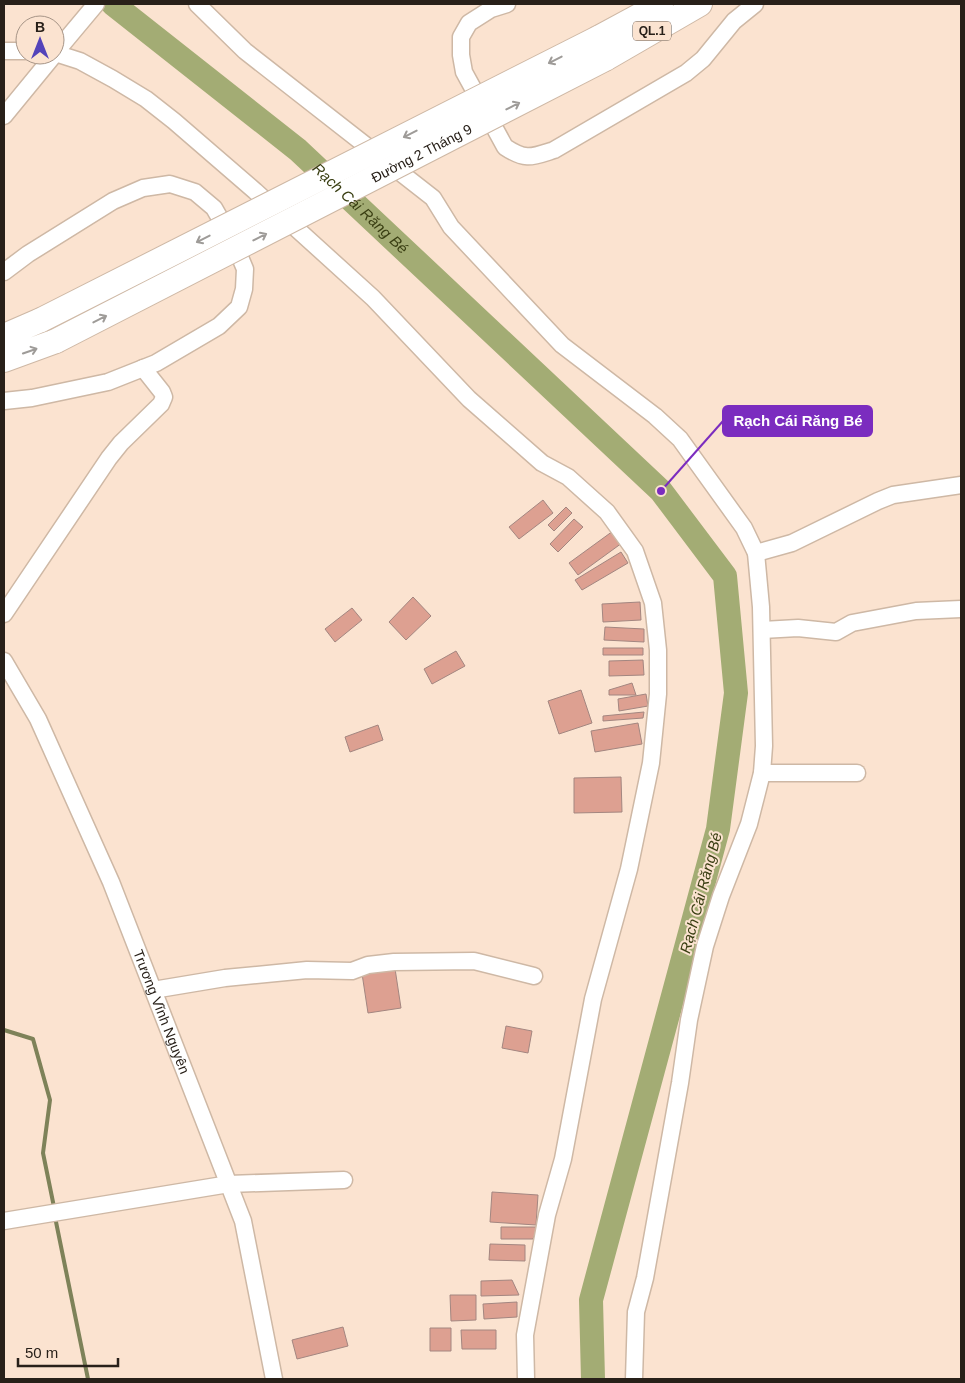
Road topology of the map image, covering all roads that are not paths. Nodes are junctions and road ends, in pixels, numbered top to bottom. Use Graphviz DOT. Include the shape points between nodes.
graph roads {
  1 [pos="96,4"];
  2 [pos="197,4"];
  3 [pos="507,4"];
  4 [pos="661,4"];
  5 [pos="700,4"];
  6 [pos="755,4"];
  7 [pos="65,41"];
  8 [pos="602,49"];
  9 [pos="65,54"];
  10 [pos="46,65"];
  11 [pos="4,116"];
  12 [pos="4,272"];
  13 [pos="4,336"];
  14 [pos="4,360"];
  15 [pos="143,368"];
  16 [pos="4,401"];
  17 [pos="961,485"];
  18 [pos="756,553"];
  19 [pos="961,609"];
  20 [pos="4,614"];
  21 [pos="762,630"];
  22 [pos="4,661"];
  23 [pos="762,773"];
  24 [pos="858,773"];
  25 [pos="534,976"];
  26 [pos="153,990"];
  27 [pos="344,1180"];
  28 [pos="229,1184"];
  29 [pos="4,1221"];
  30 [pos="274,1379"];
  31 [pos="526,1379"];
  32 [pos="634,1379"];
  1 -- 7 [label="street"];
  2 -- 18 [label="street" via="245,51 433,198 451,227 562,345 680,439 744,528"];
  3 -- 6 [label="street" via="491,9 469,23 461,37 461,55 464,72 505,147 531,158 554,150 686,73 703,59 734,21"];
  4 -- 8 [label="highway, Đường 2 Tháng 9 / QL.1"];
  5 -- 8 [label="highway, Đường 2 Tháng 9 / QL.1"];
  8 -- 13 [label="highway, Đường 2 Tháng 9 / QL.1, one-way, bridge"];
  14 -- 8 [label="highway, Đường 2 Tháng 9 / QL.1, one-way, bridge" via="56,342"];
  9 -- 31 [label="street" via="146,99 255,191 373,298 476,405 542,463 568,477 607,512 635,551 653,603 658,650 652,763 629,869 593,999 563,1159 547,1215 525,1335"];
  10 -- 11 [label="street"];
  12 -- 15 [label="street" via="113,201 143,188 170,184 194,192 214,208 234,242 245,270 244,289 239,306 212,330"];
  15 -- 16 [label="street" via="108,382"];
  15 -- 20 [label="street" via="162,392 161,404 108,458"];
  17 -- 18 [label="street" via="893,495 792,543"];
  18 -- 21 [label="street"];
  19 -- 21 [label="street" via="916,611 852,623 836,632 798,628"];
  21 -- 23 [label="street"];
  22 -- 26 [label="street, Trương Vĩnh Nguyên" via="38,719 111,882"];
  23 -- 24 [label="street"];
  23 -- 32 [label="street" via="749,824 705,946 693,1001 645,1278 636,1312"];
  25 -- 26 [label="street" via="474,961 394,962 368,965 352,971 307,970 225,978"];
  26 -- 28 [label="street, Trương Vĩnh Nguyên"];
  27 -- 28 [label="street"];
  28 -- 29 [label="street"];
  28 -- 30 [label="street, Trương Vĩnh Nguyên" via="243,1221"];
}
